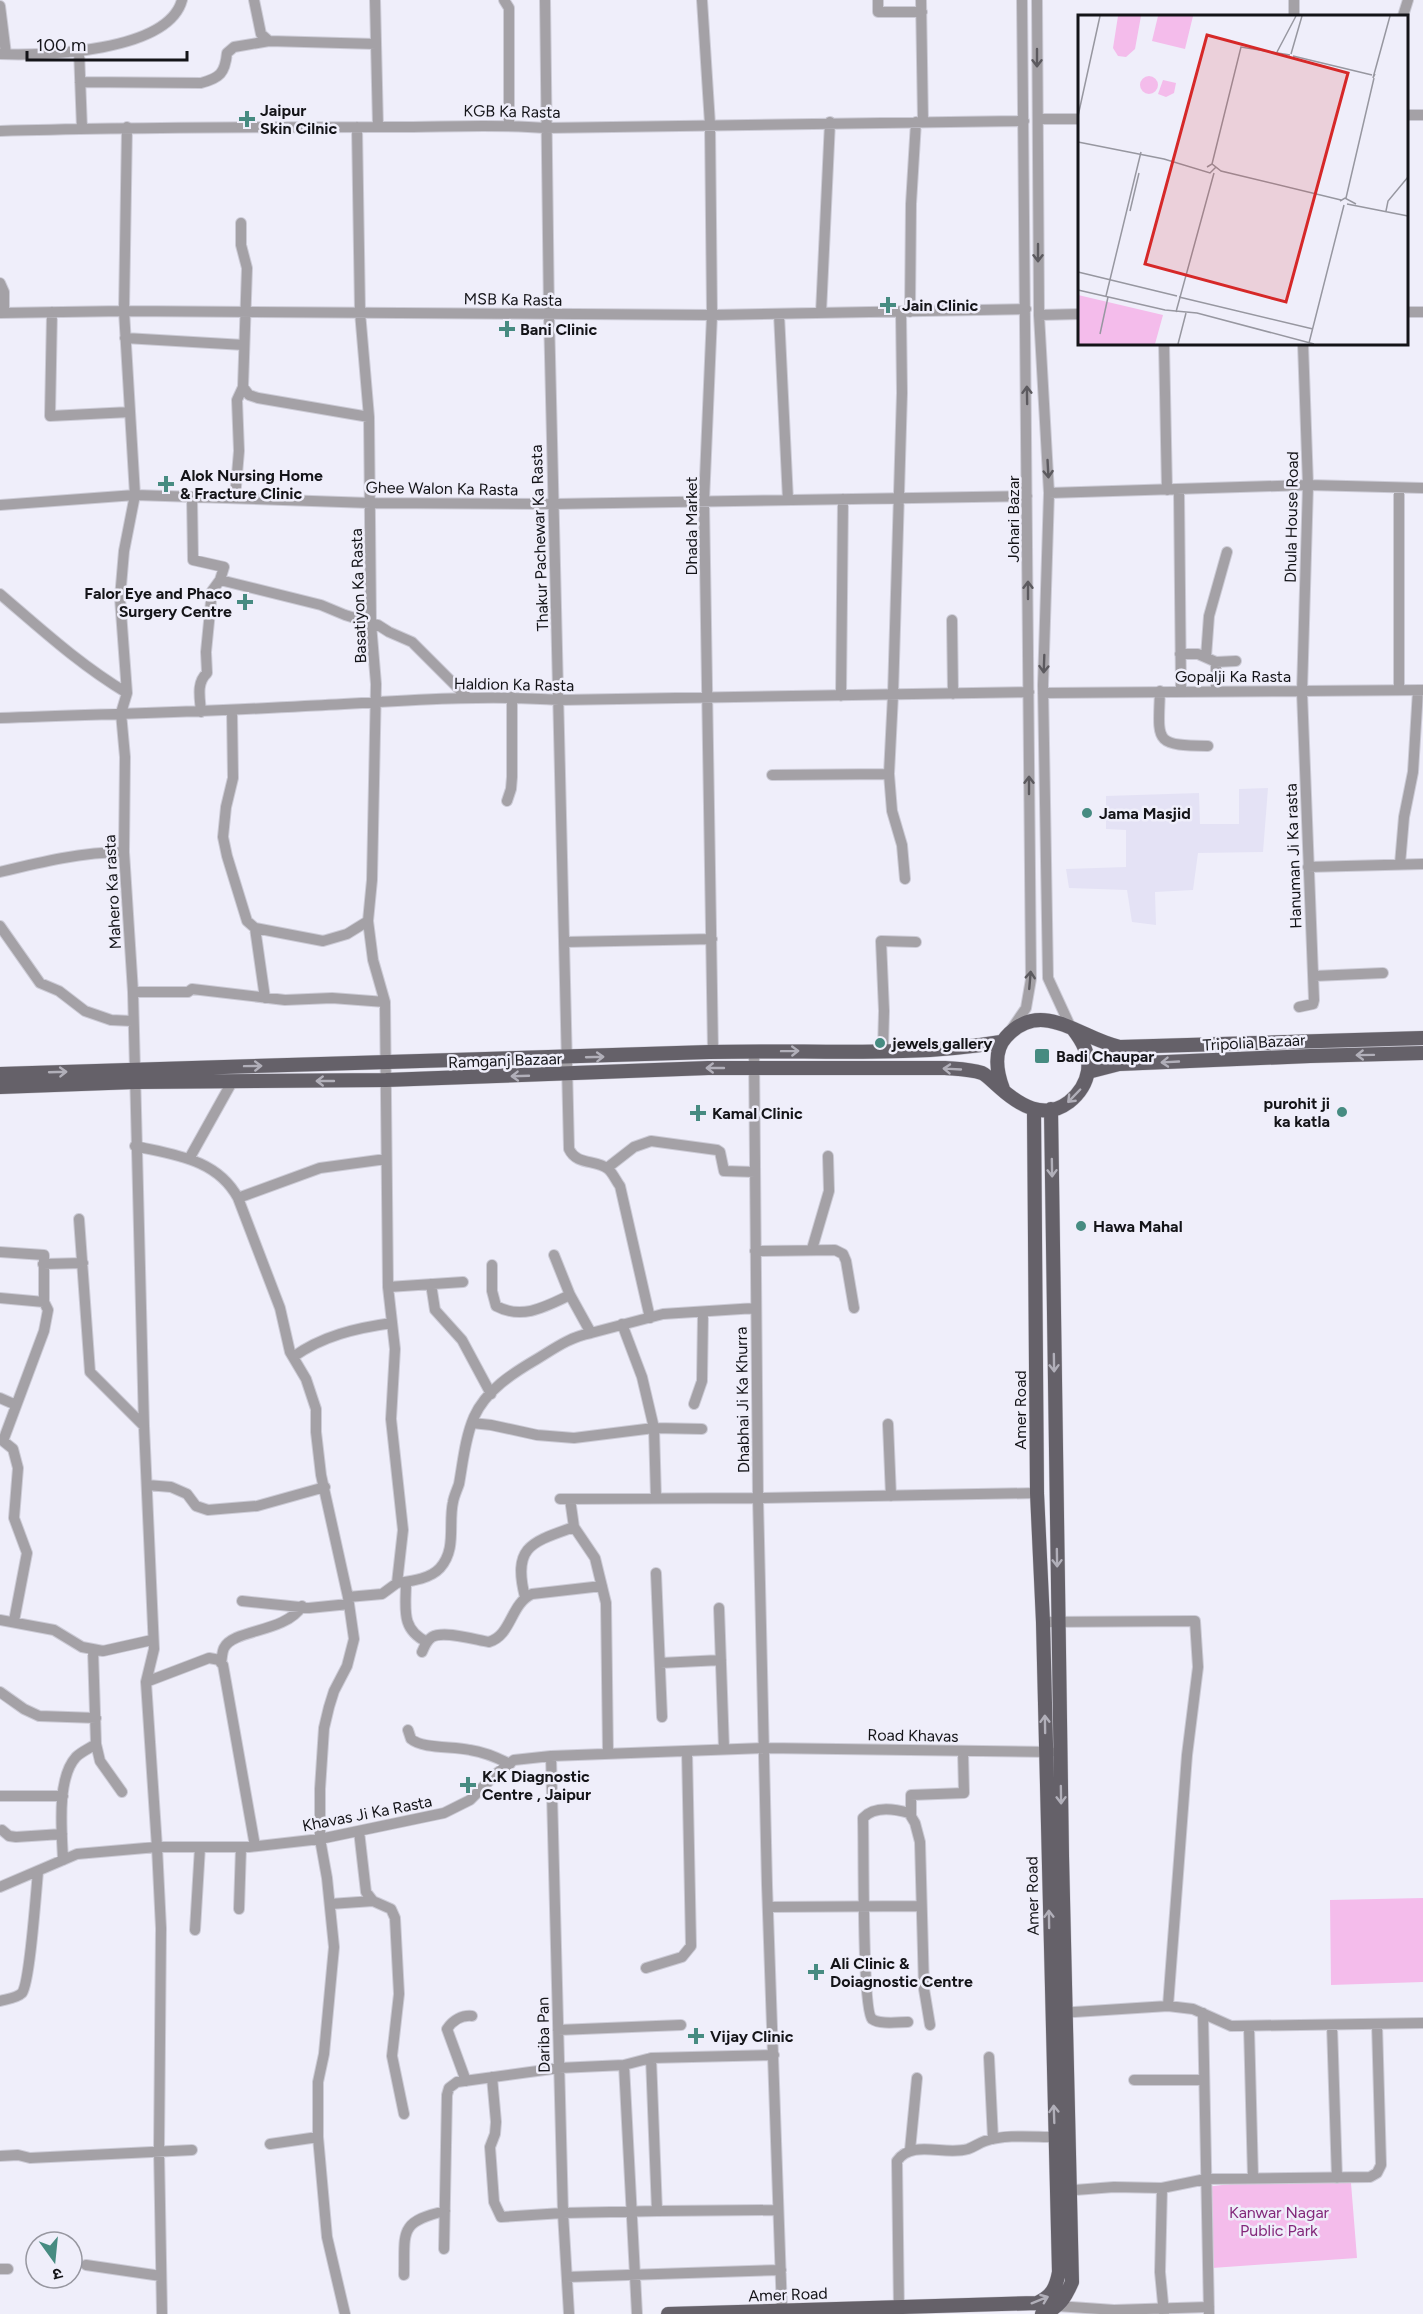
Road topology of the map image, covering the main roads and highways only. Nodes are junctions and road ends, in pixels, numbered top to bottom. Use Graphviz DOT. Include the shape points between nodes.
graph roads {
  1 [pos="1072,1029"];
  2 [pos="1005,1037"];
  3 [pos="1423,1038"];
  4 [pos="1423,1053"];
  5 [pos="1088,1072"];
  6 [pos="0,1074"];
  7 [pos="134,1076"];
  8 [pos="0,1087"];
  9 [pos="1003,1091"];
  10 [pos="1051,1109"];
  11 [pos="1034,1110"];
  12 [pos="1064,2191"];
  13 [pos="900,2310"];
  14 [pos="1052,2311"];
  15 [pos="723,2313"];
  16 [pos="668,2314"];
  1 -- 2 [label="main road" via="1060,1022 1031,1020"];
  1 -- 3 [label="main road, Tripolia Bazaar" via="1120,1047"];
  1 -- 5 [label="main road" via="1086,1049"];
  7 -- 2 [label="main road, Ramganj Bazaar, one-way" via="386,1063 971,1047"];
  2 -- 9 [label="main road" via="997,1067"];
  4 -- 5 [label="main road, Tripolia Bazaar, one-way" via="1119,1064"];
  5 -- 10 [label="main road, one-way" via="1076,1096"];
  6 -- 7 [label="main road, Ramganj Bazaar, one-way"];
  7 -- 8 [label="main road, Ramganj Bazaar"];
  9 -- 7 [label="main road, Ramganj Bazaar, one-way" via="984,1074 965,1069 708,1068 232,1082"];
  9 -- 11 [label="main road"];
  10 -- 11 [label="main road"];
  10 -- 12 [label="main road, Amer Road, one-way" via="1066,2013"];
  12 -- 11 [label="main road, Amer Road, one-way" via="1055,2137 1037,1493"];
  13 -- 12 [label="main road, Amer Road, one-way" via="1014,2305 1037,2303 1050,2297 1059,2272"];
  12 -- 14 [label="main road, Amer Road" via="1072,2282 1064,2299"];
  13 -- 15 [label="main road, Amer Road"];
  15 -- 16 [label="main road, Amer Road"];
}
